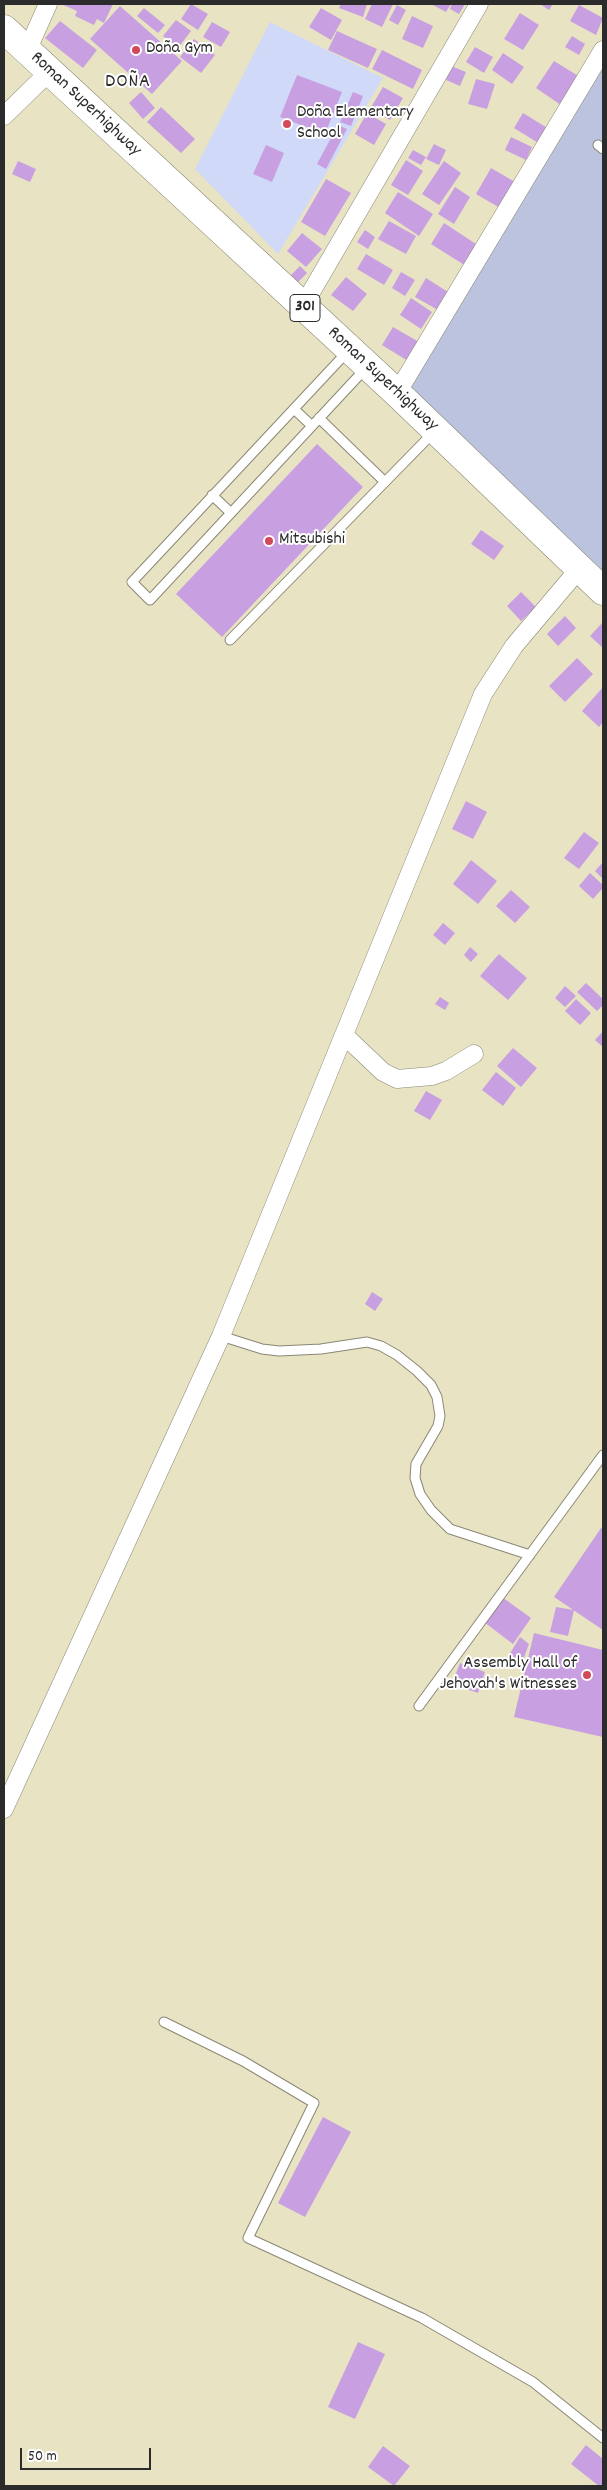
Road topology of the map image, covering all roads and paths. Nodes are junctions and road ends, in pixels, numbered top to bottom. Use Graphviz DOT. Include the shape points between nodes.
graph roads {
  1 [pos="48,4"];
  2 [pos="479,4"];
  3 [pos="4,29"];
  4 [pos="603,50"];
  5 [pos="27,51"];
  6 [pos="49,72"];
  7 [pos="4,116"];
  8 [pos="302,306"];
  9 [pos="359,357"];
  10 [pos="397,393"];
  11 [pos="294,409"];
  12 [pos="319,418"];
  13 [pos="312,426"];
  14 [pos="436,430"];
  15 [pos="385,482"];
  16 [pos="212,495"];
  17 [pos="231,513"];
  18 [pos="579,568"];
  19 [pos="603,591"];
  20 [pos="230,640"];
  21 [pos="344,1035"];
  22 [pos="474,1054"];
  23 [pos="221,1336"];
  24 [pos="603,1455"];
  25 [pos="530,1555"];
  26 [pos="419,1706"];
  27 [pos="4,1809"];
  28 [pos="164,2022"];
  29 [pos="603,2438"];
  1 -- 5 [label="street"];
  2 -- 8 [label="street"];
  3 -- 5 [label="main road, Roman Superhighway / 301"];
  4 -- 10 [label="street"];
  5 -- 6 [label="main road, Roman Superhighway / 301"];
  6 -- 7 [label="street"];
  6 -- 8 [label="main road, Roman Superhighway / 301"];
  8 -- 9 [label="main road, Roman Superhighway / 301"];
  9 -- 10 [label="main road, Roman Superhighway / 301"];
  9 -- 11 [label="lane"];
  9 -- 12 [label="lane"];
  10 -- 14 [label="main road, Roman Superhighway / 301"];
  11 -- 13 [label="lane"];
  11 -- 16 [label="lane"];
  12 -- 13 [label="lane"];
  12 -- 15 [label="lane"];
  13 -- 17 [label="lane"];
  14 -- 15 [label="lane"];
  14 -- 18 [label="main road, Roman Superhighway / 301"];
  15 -- 20 [label="lane"];
  16 -- 17 [label="lane"];
  16 -- 17 [label="lane" via="132,582 150,600"];
  18 -- 19 [label="main road, Roman Superhighway / 301"];
  18 -- 21 [label="street" via="514,646 483,694"];
  21 -- 22 [label="street" via="383,1072 397,1079 432,1076"];
  21 -- 23 [label="street"];
  23 -- 25 [label="lane" via="279,1351 367,1342 397,1354 418,1371 437,1397 438,1426 416,1464 415,1478 430,1510 450,1529"];
  23 -- 27 [label="street"];
  24 -- 25 [label="lane"];
  25 -- 26 [label="lane"];
  28 -- 29 [label="lane" via="243,2061 314,2104 248,2238 422,2318 532,2382"];
}
